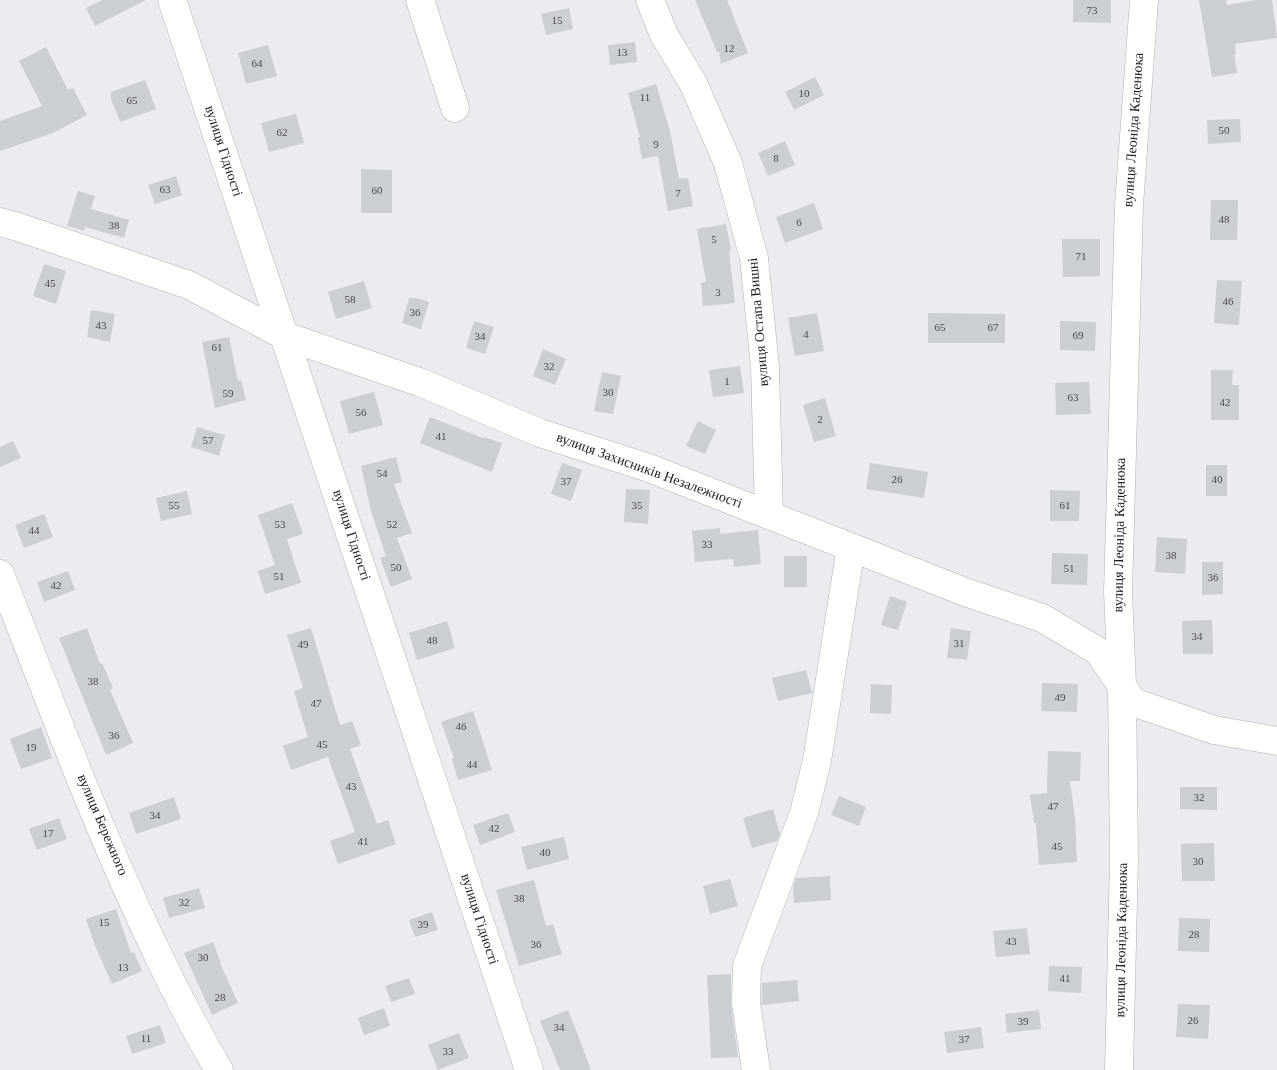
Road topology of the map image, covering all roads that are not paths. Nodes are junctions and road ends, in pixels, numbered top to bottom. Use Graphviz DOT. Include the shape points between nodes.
graph roads {
  1 [pos="172,0"];
  2 [pos="420,0"];
  3 [pos="650,0"];
  4 [pos="1144,0"];
  5 [pos="455,108"];
  6 [pos="0,222"];
  7 [pos="285,336"];
  8 [pos="769,515"];
  9 [pos="851,548"];
  10 [pos="0,574"];
  11 [pos="1122,685"];
  12 [pos="1277,742"];
  13 [pos="219,1070"];
  14 [pos="530,1070"];
  15 [pos="756,1070"];
  16 [pos="1119,1070"];
  1 -- 7 [label="street, вулиця Гідності"];
  2 -- 5 [label="street"];
  3 -- 8 [label="street, вулиця Остапа Вишні" via="664,35 693,83 728,163 754,258 765,367"];
  4 -- 11 [label="street, вулиця Леоніда Каденюка" via="1129,205 1118,592"];
  6 -- 7 [label="street, вулиця Захисників Незалежності" via="189,285"];
  7 -- 8 [label="street, вулиця Захисників Незалежності" via="422,383 540,433 649,468"];
  7 -- 14 [label="street, вулиця Гідності"];
  8 -- 9 [label="street, вулиця Захисників Незалежності"];
  9 -- 11 [label="street, вулиця Захисників Незалежності" via="1042,618 1098,651"];
  9 -- 15 [label="street" via="813,778 804,813 747,966 746,1003"];
  10 -- 13 [label="street, вулиця Бережного" via="109,846 159,958"];
  11 -- 12 [label="street, вулиця Захисників Незалежності" via="1133,702 1214,730"];
  11 -- 16 [label="street, вулиця Леоніда Каденюка" via="1124,860"];
}
